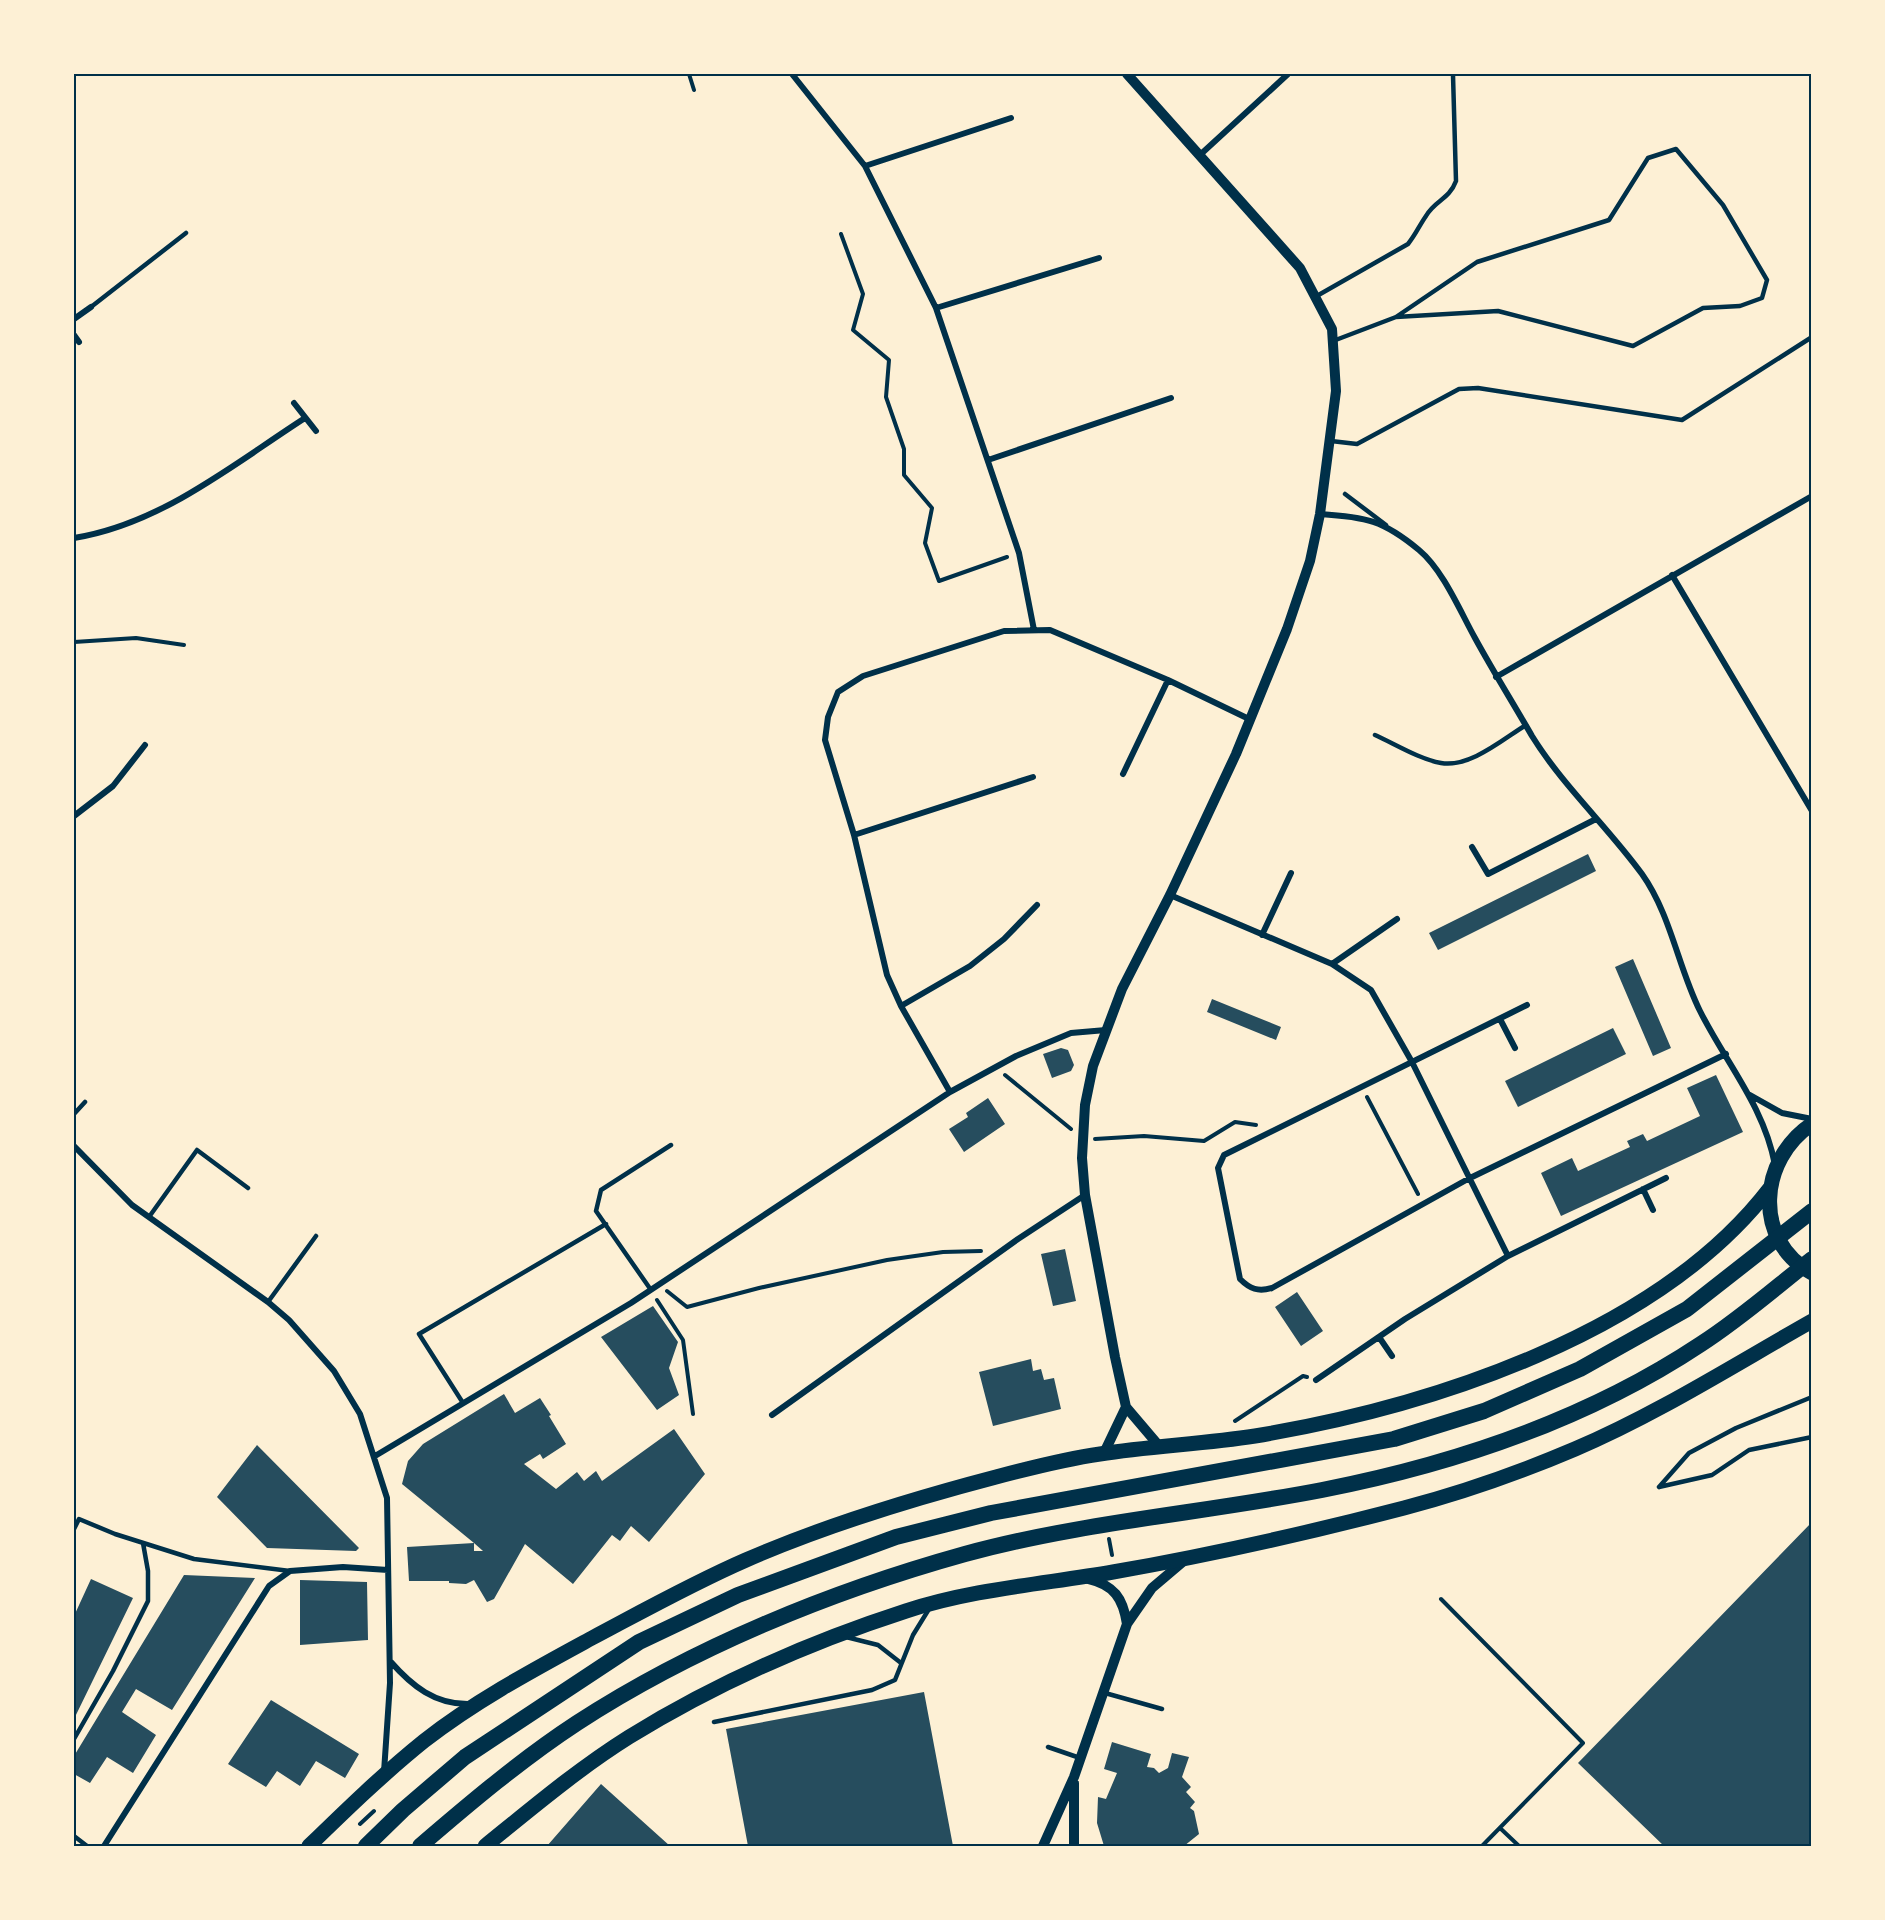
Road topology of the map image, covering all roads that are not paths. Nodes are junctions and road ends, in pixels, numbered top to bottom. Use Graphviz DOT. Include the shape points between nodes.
graph roads {
  1 [pos="792,74"];
  2 [pos="1127,74"];
  3 [pos="1288,74"];
  4 [pos="1453,75"];
  5 [pos="1011,118"];
  6 [pos="1201,154"];
  7 [pos="865,166"];
  8 [pos="186,233"];
  9 [pos="1099,258"];
  10 [pos="1315,297"];
  11 [pos="91,307"];
  12 [pos="936,308"];
  13 [pos="1396,317"];
  14 [pos="74,319"];
  15 [pos="74,335"];
  16 [pos="1812,337"];
  17 [pos="1333,341"];
  18 [pos="79,342"];
  19 [pos="1172,398"];
  20 [pos="294,403"];
  21 [pos="305,418"];
  22 [pos="316,431"];
  23 [pos="1331,441"];
  24 [pos="988,460"];
  25 [pos="1346,495"];
  26 [pos="1812,496"];
  27 [pos="1320,514"];
  28 [pos="1392,530"];
  29 [pos="74,538"];
  30 [pos="1672,575"];
  31 [pos="1034,630"];
  32 [pos="1496,677"];
  33 [pos="1168,680"];
  34 [pos="1249,719"];
  35 [pos="1526,725"];
  36 [pos="1375,735"];
  37 [pos="145,745"];
  38 [pos="1123,774"];
  39 [pos="1033,777"];
  40 [pos="1812,811"];
  41 [pos="74,816"];
  42 [pos="1596,819"];
  43 [pos="854,835"];
  44 [pos="1472,847"];
  45 [pos="1291,873"];
  46 [pos="1170,895"];
  47 [pos="1037,905"];
  48 [pos="1397,919"];
  49 [pos="1263,935"];
  50 [pos="1332,964"];
  51 [pos="1527,1005"];
  52 [pos="901,1006"];
  53 [pos="1500,1019"];
  54 [pos="1106,1030"];
  55 [pos="1515,1048"];
  56 [pos="1726,1054"];
  57 [pos="1412,1062"];
  58 [pos="950,1092"];
  59 [pos="1750,1095"];
  60 [pos="85,1102"];
  61 [pos="74,1114"];
  62 [pos="1812,1119"];
  63 [pos="1812,1124"];
  64 [pos="670,1145"];
  65 [pos="74,1146"];
  66 [pos="1775,1166"];
  67 [pos="1666,1178"];
  68 [pos="1468,1179"];
  69 [pos="248,1188"];
  70 [pos="1770,1188"];
  71 [pos="1643,1190"];
  72 [pos="1085,1195"];
  73 [pos="1653,1210"];
  74 [pos="1812,1211"];
  75 [pos="149,1217"];
  76 [pos="606,1224"];
  77 [pos="316,1236"];
  78 [pos="1508,1256"];
  79 [pos="1812,1259"];
  80 [pos="1812,1273"];
  81 [pos="651,1290"];
  82 [pos="268,1302"];
  83 [pos="1812,1321"];
  84 [pos="1379,1337"];
  85 [pos="1392,1356"];
  86 [pos="1316,1380"];
  87 [pos="1812,1397"];
  88 [pos="463,1403"];
  89 [pos="1126,1407"];
  90 [pos="772,1415"];
  91 [pos="1812,1437"];
  92 [pos="1160,1447"];
  93 [pos="1104,1453"];
  94 [pos="375,1456"];
  95 [pos="74,1529"];
  96 [pos="143,1543"];
  97 [pos="1187,1558"];
  98 [pos="388,1570"];
  99 [pos="290,1571"];
  100 [pos="1081,1577"];
  101 [pos="933,1604"];
  102 [pos="1127,1624"];
  103 [pos="838,1636"];
  104 [pos="390,1660"];
  105 [pos="901,1664"];
  106 [pos="1102,1692"];
  107 [pos="481,1703"];
  108 [pos="1162,1709"];
  109 [pos="714,1722"];
  110 [pos="74,1739"];
  111 [pos="1048,1747"];
  112 [pos="1080,1758"];
  113 [pos="383,1775"];
  114 [pos="1074,1777"];
  115 [pos="74,1836"];
  116 [pos="87,1846"];
  117 [pos="104,1846"];
  118 [pos="309,1846"];
  119 [pos="366,1846"];
  120 [pos="420,1846"];
  121 [pos="485,1846"];
  122 [pos="1043,1846"];
  123 [pos="1074,1846"];
  1 -- 7 [label="street"];
  2 -- 6 [label="street"];
  3 -- 6 [label="street"];
  4 -- 10 [label="lane" via="1456,181 1452,193 1433,206 1408,244"];
  5 -- 7 [label="street"];
  6 -- 10 [label="street" via="1300,268"];
  7 -- 12 [label="street"];
  8 -- 11 [label="lane"];
  9 -- 12 [label="street"];
  10 -- 17 [label="street" via="1332,329"];
  11 -- 14 [label="street"];
  12 -- 24 [label="street"];
  13 -- 13 [label="lane" via="1477,262 1609,220 1648,158 1676,149 1723,205 1767,280 1762,298 1740,306 1703,308 1633,346 1498,311"];
  13 -- 17 [label="lane"];
  15 -- 18 [label="street"];
  16 -- 23 [label="lane" via="1682,420 1478,388 1459,389 1357,444"];
  17 -- 23 [label="street" via="1336,392"];
  19 -- 24 [label="street"];
  20 -- 21 [label="street"];
  21 -- 22 [label="street"];
  21 -- 29 [label="street" via="155,514 105,533"];
  23 -- 27 [label="street"];
  24 -- 31 [label="street" via="1019,553"];
  25 -- 28 [label="lane"];
  26 -- 30 [label="street"];
  27 -- 28 [label="street" via="1364,517"];
  27 -- 34 [label="street" via="1310,561"];
  28 -- 32 [label="street" via="1422,552 1446,586"];
  30 -- 32 [label="street"];
  30 -- 40 [label="street"];
  31 -- 33 [label="street" via="1050,630"];
  31 -- 43 [label="street" via="1004,631 863,676 838,692 828,717 825,740"];
  32 -- 35 [label="street"];
  33 -- 34 [label="street"];
  33 -- 38 [label="street"];
  34 -- 46 [label="street"];
  35 -- 36 [label="lane" via="1475,756 1455,763 1440,763"];
  35 -- 42 [label="street" via="1563,781"];
  37 -- 41 [label="street" via="113,786"];
  39 -- 43 [label="street"];
  42 -- 44 [label="street" via="1488,874"];
  42 -- 56 [label="street" via="1643,875 1664,915 1700,1010"];
  43 -- 52 [label="street" via="887,975"];
  45 -- 49 [label="street"];
  46 -- 49 [label="street"];
  46 -- 54 [label="street" via="1122,989"];
  47 -- 52 [label="street" via="970,966"];
  48 -- 50 [label="street"];
  49 -- 50 [label="street"];
  50 -- 57 [label="street" via="1371,990"];
  51 -- 53 [label="street"];
  52 -- 58 [label="street"];
  53 -- 55 [label="street"];
  53 -- 57 [label="street"];
  54 -- 58 [label="street" via="1071,1033"];
  54 -- 72 [label="street" via="1084,1105"];
  56 -- 59 [label="street"];
  56 -- 68 [label="street"];
  57 -- 68 [label="street"];
  57 -- 68 [label="street" via="1230,1151 1219,1161 1240,1279 1257,1290 1272,1288"];
  58 -- 81 [label="street"];
  59 -- 62 [label="street" via="1782,1113"];
  59 -- 66 [label="street" via="1771,1143"];
  60 -- 61 [label="lane"];
  63 -- 66 [label="main road" via="1786,1146"];
  64 -- 76 [label="lane" via="601,1190 596,1211"];
  65 -- 75 [label="street"];
  66 -- 70 [label="main road"];
  67 -- 71 [label="street"];
  68 -- 78 [label="street"];
  69 -- 75 [label="lane" via="197,1150"];
  70 -- 80 [label="main road" via="1772,1224 1788,1253"];
  70 -- 92 [label="main road" via="1728,1235 1687,1270 1611,1319 1543,1351 1429,1397 1351,1419 1252,1437"];
  71 -- 73 [label="street"];
  71 -- 78 [label="street"];
  72 -- 89 [label="street"];
  72 -- 90 [label="street"];
  74 -- 119 [label="highway" via="1687,1309 1580,1369 1484,1411 1394,1439 991,1513 896,1537 738,1595 639,1642 465,1757"];
  75 -- 82 [label="street"];
  76 -- 81 [label="lane"];
  76 -- 88 [label="lane" via="419,1334"];
  77 -- 82 [label="lane"];
  78 -- 84 [label="street"];
  79 -- 120 [label="highway" via="1711,1337 1650,1375 1514,1438 1443,1462 1343,1486 1038,1537 864,1585 794,1612 681,1664 578,1723"];
  81 -- 88 [label="street"];
  82 -- 94 [label="street" via="334,1371 360,1414"];
  83 -- 97 [label="main road" via="1576,1449 1405,1508"];
  84 -- 85 [label="street"];
  84 -- 86 [label="street"];
  87 -- 91 [label="lane" via="1736,1428 1689,1453 1659,1486 1712,1475 1749,1450"];
  88 -- 94 [label="street"];
  89 -- 92 [label="street"];
  89 -- 93 [label="street"];
  92 -- 93 [label="main road"];
  93 -- 107 [label="main road" via="994,1478 861,1517 748,1559 521,1676"];
  94 -- 98 [label="street" via="387,1498"];
  95 -- 96 [label="lane" via="79,1519"];
  96 -- 99 [label="lane" via="194,1559"];
  96 -- 110 [label="lane" via="148,1601 114,1671"];
  97 -- 100 [label="main road"];
  97 -- 102 [label="street" via="1152,1588"];
  98 -- 99 [label="street"];
  98 -- 104 [label="street"];
  99 -- 117 [label="street" via="269,1586"];
  100 -- 101 [label="main road"];
  100 -- 102 [label="street" via="1101,1582 1119,1595"];
  101 -- 103 [label="main road"];
  101 -- 105 [label="lane" via="913,1635"];
  102 -- 106 [label="street"];
  103 -- 105 [label="lane" via="878,1645"];
  103 -- 121 [label="main road" via="771,1661 629,1737 567,1780"];
  104 -- 107 [label="street" via="433,1698 449,1703"];
  104 -- 113 [label="street"];
  105 -- 109 [label="lane" via="895,1680 872,1690"];
  106 -- 108 [label="lane"];
  106 -- 112 [label="street"];
  107 -- 113 [label="main road" via="428,1738"];
  111 -- 112 [label="lane"];
  112 -- 114 [label="street"];
  113 -- 118 [label="main road"];
  114 -- 122 [label="street"];
  114 -- 123 [label="street"];
  115 -- 116 [label="lane"];
}
